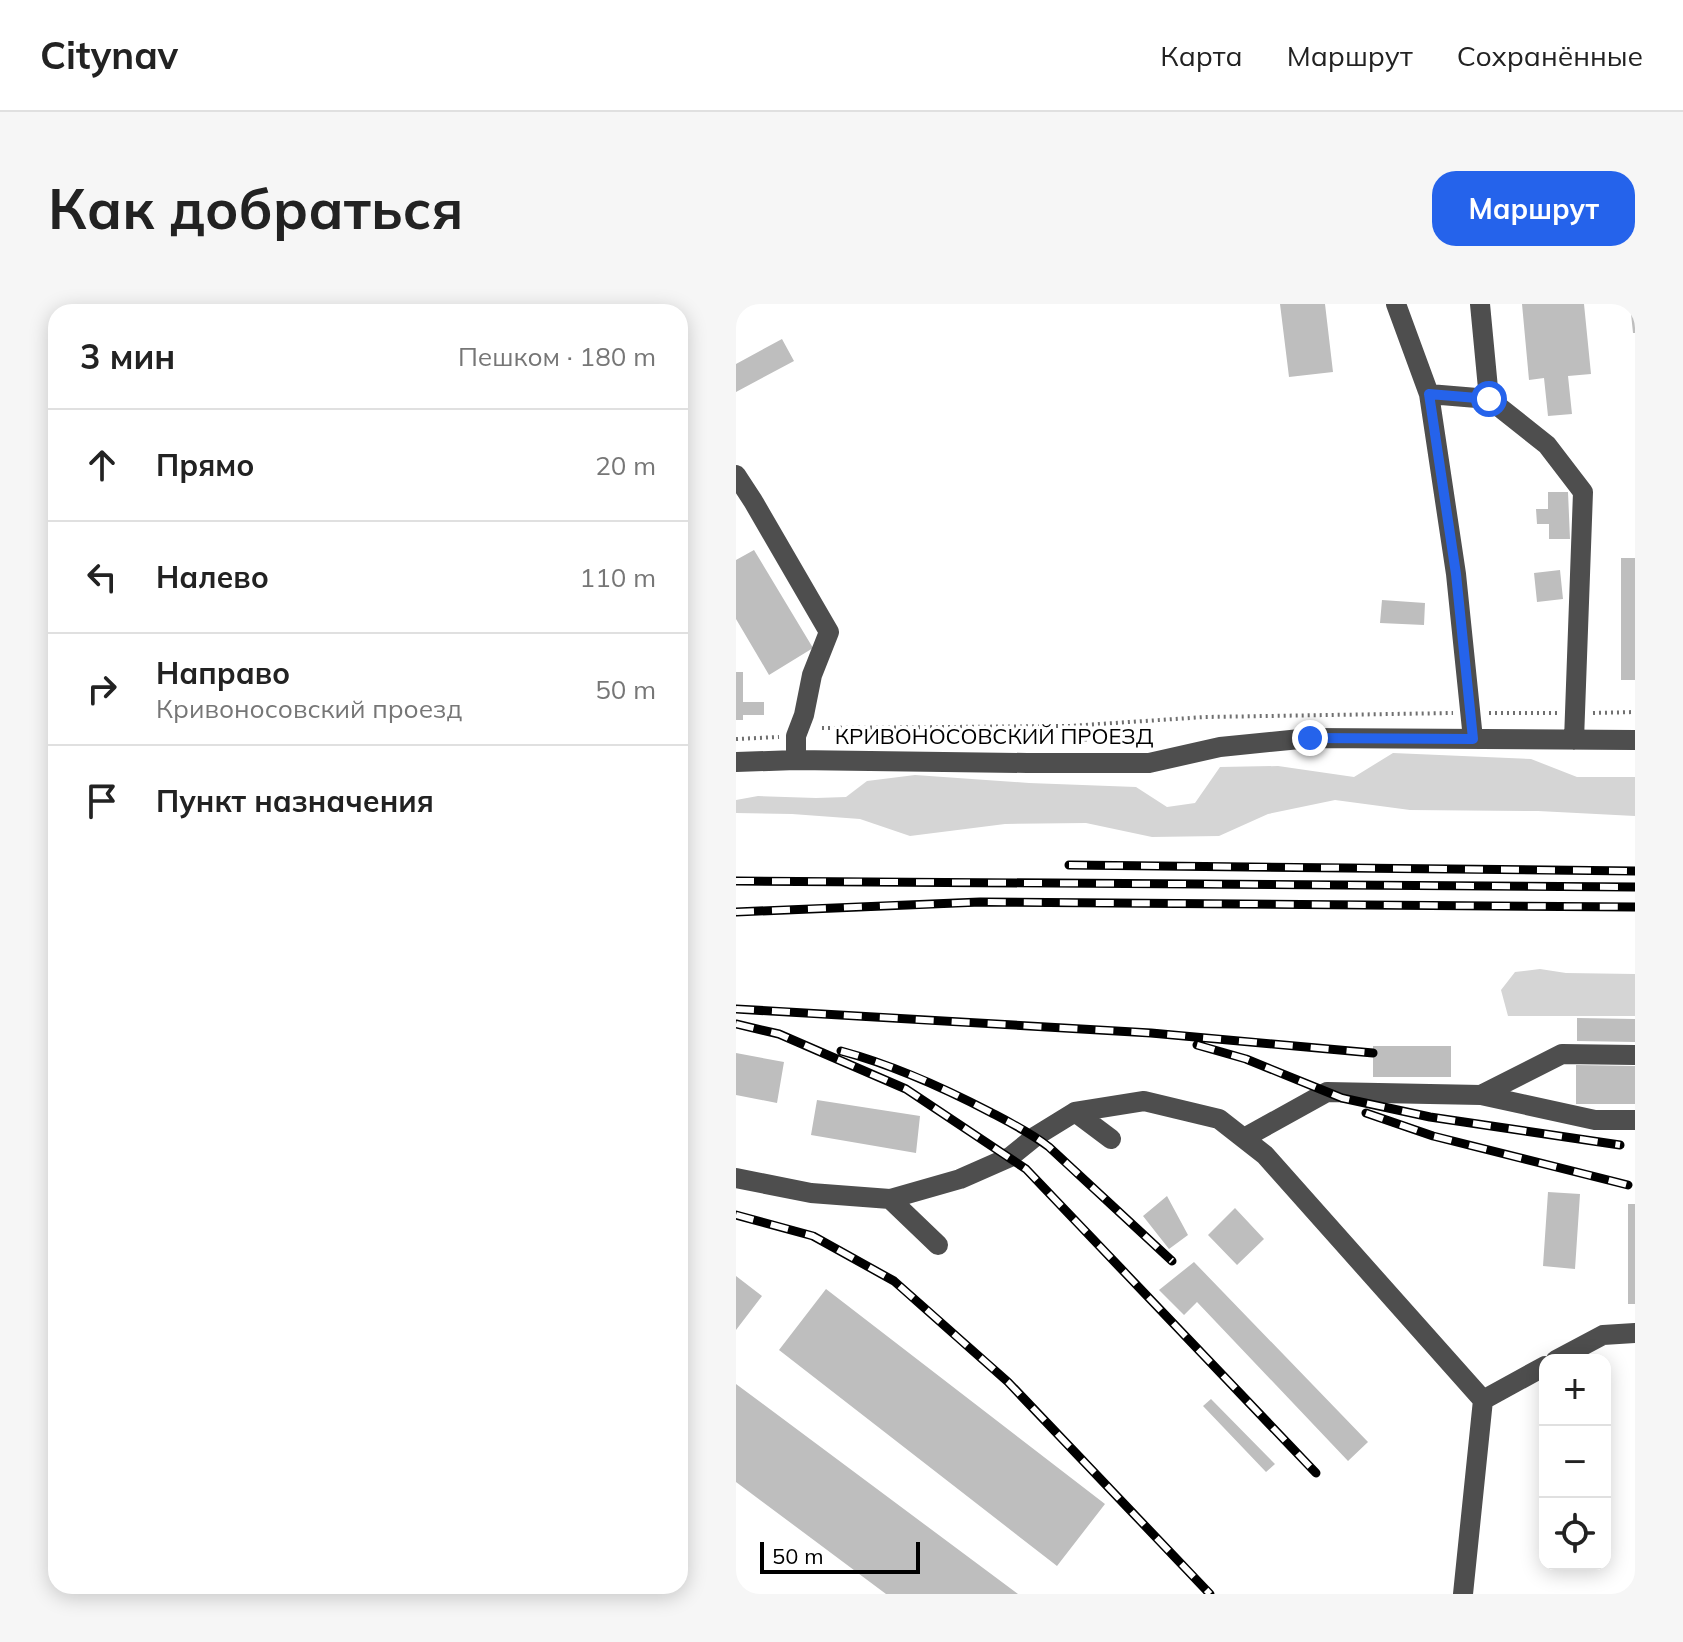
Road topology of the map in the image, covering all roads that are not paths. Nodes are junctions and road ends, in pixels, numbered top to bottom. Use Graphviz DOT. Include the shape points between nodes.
graph roads {
  1 [pos="1396,304"];
  2 [pos="1480,304"];
  3 [pos="1429,394"];
  4 [pos="1489,399"];
  5 [pos="736,475"];
  6 [pos="1473,739"];
  7 [pos="1574,740"];
  8 [pos="1635,740"];
  9 [pos="796,760"];
  10 [pos="736,762"];
  11 [pos="1635,1055"];
  12 [pos="1481,1095"];
  13 [pos="1075,1112"];
  14 [pos="1635,1120"];
  15 [pos="1244,1138"];
  16 [pos="1111,1139"];
  17 [pos="736,1178"];
  18 [pos="890,1199"];
  19 [pos="938,1245"];
  20 [pos="1635,1333"];
  21 [pos="1567,1354"];
  22 [pos="1539,1369"];
  23 [pos="1483,1400"];
  24 [pos="1463,1594"];
  1 -- 3 [label="street"];
  2 -- 4 [label="street"];
  3 -- 4 [label="street"];
  3 -- 6 [label="street" via="1456,574"];
  4 -- 7 [label="street" via="1547,445 1583,492"];
  5 -- 9 [label="street" via="829,632 796,736"];
  6 -- 7 [label="street, КРИВОНОСОВСКИЙ ПРОЕЗД"];
  6 -- 9 [label="street, КРИВОНОСОВСКИЙ ПРОЕЗД" via="1310,738 1220,747 1149,763"];
  7 -- 8 [label="street, КРИВОНОСОВСКИЙ ПРОЕЗД"];
  9 -- 10 [label="street, КРИВОНОСОВСКИЙ ПРОЕЗД"];
  11 -- 12 [label="street" via="1562,1054"];
  12 -- 14 [label="street" via="1595,1120"];
  12 -- 15 [label="street" via="1327,1092"];
  13 -- 15 [label="street" via="1144,1101 1219,1119"];
  13 -- 16 [label="street"];
  13 -- 18 [label="street" via="1010,1157 960,1179"];
  15 -- 23 [label="street" via="1265,1155"];
  17 -- 18 [label="street" via="811,1193"];
  18 -- 19 [label="street"];
  20 -- 21 [label="street" via="1603,1335"];
  22 -- 23 [label="street"];
  23 -- 24 [label="street"];
}
